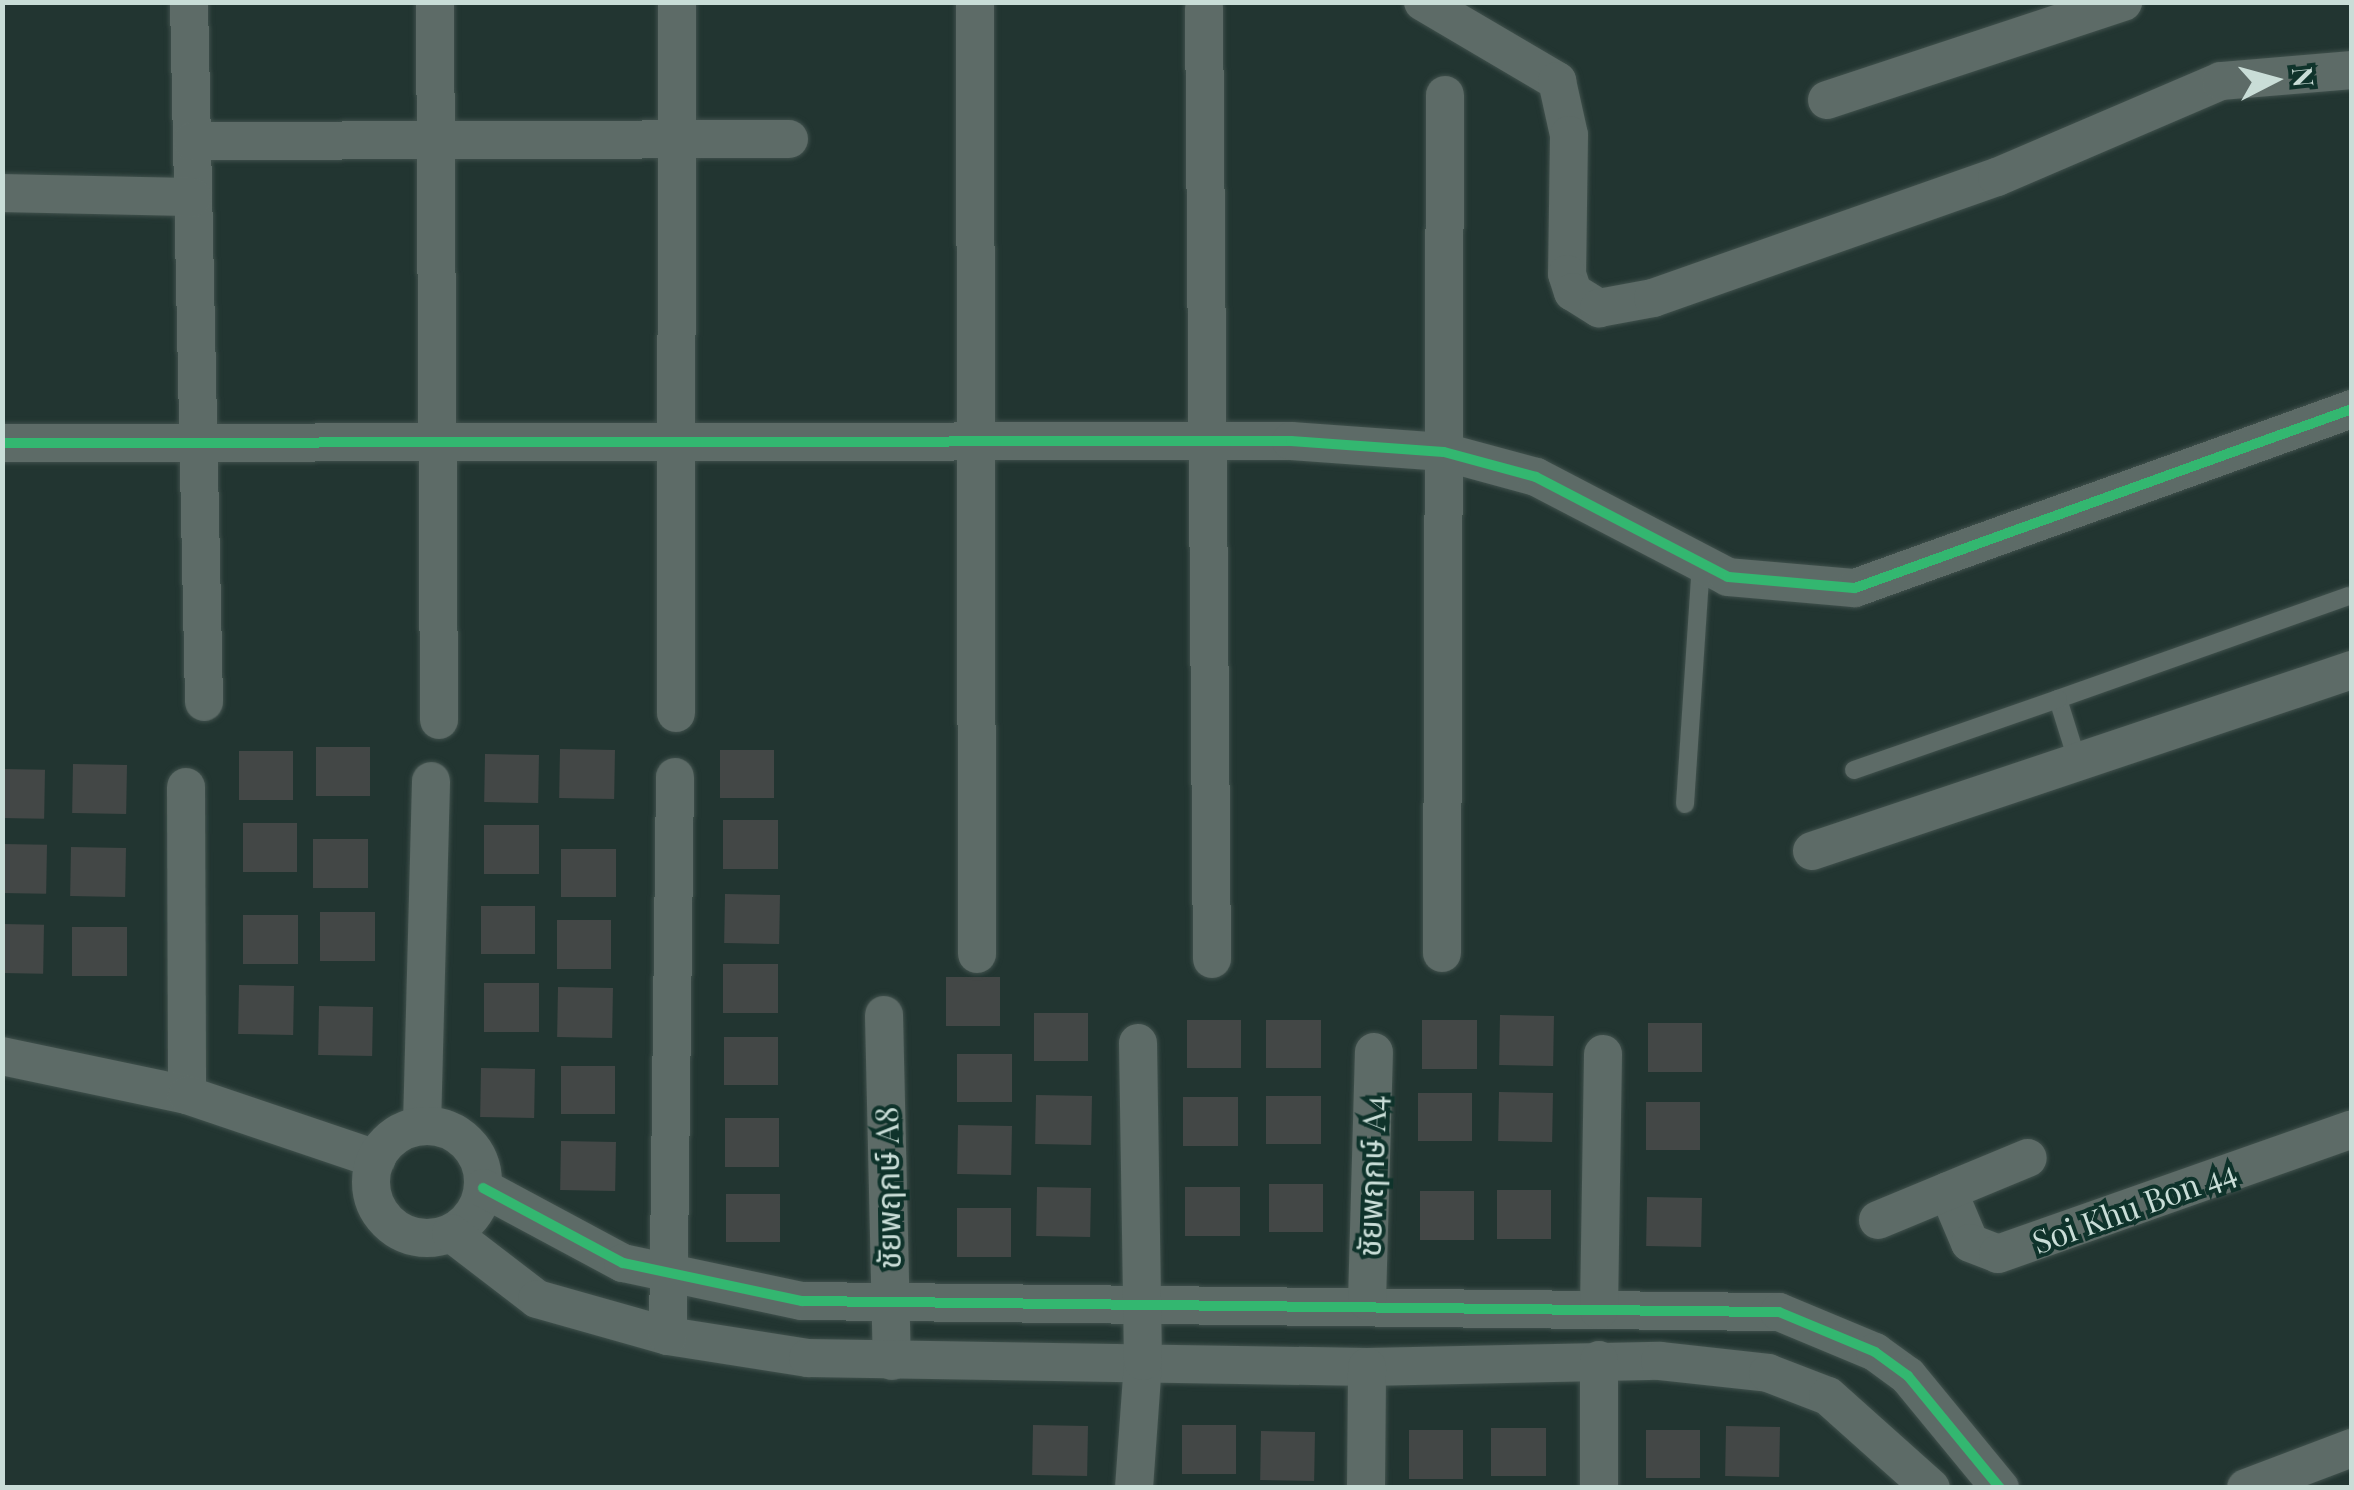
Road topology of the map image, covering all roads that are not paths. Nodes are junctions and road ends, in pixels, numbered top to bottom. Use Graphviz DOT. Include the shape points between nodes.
graph roads {
  1 [pos="189,2"];
  2 [pos="434,2"];
  3 [pos="677,2"];
  4 [pos="975,2"];
  5 [pos="1423,2"];
  6 [pos="2124,2"];
  7 [pos="1204,8"];
  8 [pos="2352,70"];
  9 [pos="1444,94"];
  10 [pos="1827,100"];
  11 [pos="789,139"];
  12 [pos="436,140"];
  13 [pos="677,140"];
  14 [pos="192,142"];
  15 [pos="2,194"];
  16 [pos="193,197"];
  17 [pos="2352,409"];
  18 [pos="677,440"];
  19 [pos="978,440"];
  20 [pos="437,441"];
  21 [pos="1206,441"];
  22 [pos="198,442"];
  23 [pos="2,443"];
  24 [pos="1444,452"];
  25 [pos="1701,565"];
  26 [pos="2349,596"];
  27 [pos="2352,670"];
  28 [pos="2058,699"];
  29 [pos="204,702"];
  30 [pos="676,713"];
  31 [pos="440,720"];
  32 [pos="2078,763"];
  33 [pos="1854,770"];
  34 [pos="675,776"];
  35 [pos="431,781"];
  36 [pos="186,786"];
  37 [pos="1685,804"];
  38 [pos="1812,851"];
  39 [pos="977,954"];
  40 [pos="1442,954"];
  41 [pos="1212,960"];
  42 [pos="884,1015"];
  43 [pos="1138,1043"];
  44 [pos="1374,1052"];
  45 [pos="1603,1054"];
  46 [pos="2,1056"];
  47 [pos="188,1095"];
  48 [pos="422,1126"];
  49 [pos="2352,1128"];
  50 [pos="2028,1158"];
  51 [pos="376,1159"];
  52 [pos="482,1188"];
  53 [pos="1948,1191"];
  54 [pos="1878,1220"];
  55 [pos="451,1233"];
  56 [pos="668,1278"];
  57 [pos="1368,1301"];
  58 [pos="889,1302"];
  59 [pos="1141,1307"];
  60 [pos="1600,1310"];
  61 [pos="668,1336"];
  62 [pos="1599,1360"];
  63 [pos="1142,1361"];
  64 [pos="892,1362"];
  65 [pos="1367,1367"];
  66 [pos="2352,1448"];
  67 [pos="1134,1488"];
  68 [pos="1366,1488"];
  69 [pos="1599,1488"];
  70 [pos="1931,1488"];
  71 [pos="2000,1488"];
  72 [pos="2246,1488"];
  1 -- 14 [label="street"];
  2 -- 12 [label="street"];
  3 -- 13 [label="street"];
  4 -- 19 [label="street"];
  5 -- 8 [label="street" via="1557,82 1569,135 1568,274 1573,292 1599,308 1653,298 1997,177 2222,82"];
  6 -- 10 [label="street"];
  7 -- 21 [label="street"];
  9 -- 24 [label="street"];
  11 -- 13 [label="street"];
  12 -- 13 [label="street"];
  12 -- 14 [label="street"];
  12 -- 20 [label="street"];
  13 -- 18 [label="street"];
  14 -- 16 [label="street"];
  15 -- 16 [label="street"];
  16 -- 22 [label="street"];
  17 -- 25 [label="street" via="1855,588 1793,587"];
  18 -- 19 [label="street"];
  18 -- 20 [label="street"];
  18 -- 30 [label="street"];
  19 -- 21 [label="street"];
  19 -- 39 [label="street"];
  20 -- 22 [label="street"];
  20 -- 31 [label="street"];
  21 -- 24 [label="street"];
  21 -- 41 [label="street"];
  22 -- 23 [label="street"];
  22 -- 29 [label="street"];
  24 -- 25 [label="street" via="1536,477"];
  24 -- 40 [label="street"];
  25 -- 37 [label="lane"];
  26 -- 28 [label="lane"];
  27 -- 32 [label="street"];
  28 -- 32 [label="lane"];
  28 -- 33 [label="lane"];
  32 -- 38 [label="street"];
  34 -- 56 [label="street"];
  35 -- 48 [label="street"];
  36 -- 47 [label="street"];
  42 -- 58 [label="street, ชัยพฤกษ์ A8"];
  43 -- 59 [label="street"];
  44 -- 57 [label="street, ชัยพฤกษ์ A4"];
  45 -- 60 [label="street"];
  46 -- 47 [label="street"];
  47 -- 51 [label="street"];
  48 -- 51 [label="street"];
  48 -- 52 [label="street" via="467,1143"];
  49 -- 53 [label="street, Soi Khu Bon 44" via="1998,1254 1970,1243"];
  50 -- 53 [label="street"];
  51 -- 55 [label="street" via="373,1192 388,1223 429,1239"];
  52 -- 55 [label="street" via="467,1222"];
  52 -- 56 [label="street" via="521,1214"];
  53 -- 54 [label="street"];
  55 -- 61 [label="street" via="537,1299"];
  56 -- 58 [label="street" via="802,1301"];
  56 -- 61 [label="street"];
  57 -- 59 [label="street"];
  57 -- 60 [label="street"];
  58 -- 59 [label="street"];
  58 -- 64 [label="street, ชัยพฤกษ์ A8"];
  59 -- 63 [label="street"];
  60 -- 71 [label="street" via="1779,1312 1821,1327 1908,1376"];
  61 -- 64 [label="street"];
  62 -- 65 [label="street"];
  62 -- 69 [label="street"];
  62 -- 70 [label="street" via="1768,1374 1828,1396"];
  63 -- 64 [label="street"];
  63 -- 65 [label="street"];
  63 -- 67 [label="street"];
  65 -- 68 [label="street"];
  66 -- 72 [label="street"];
}
